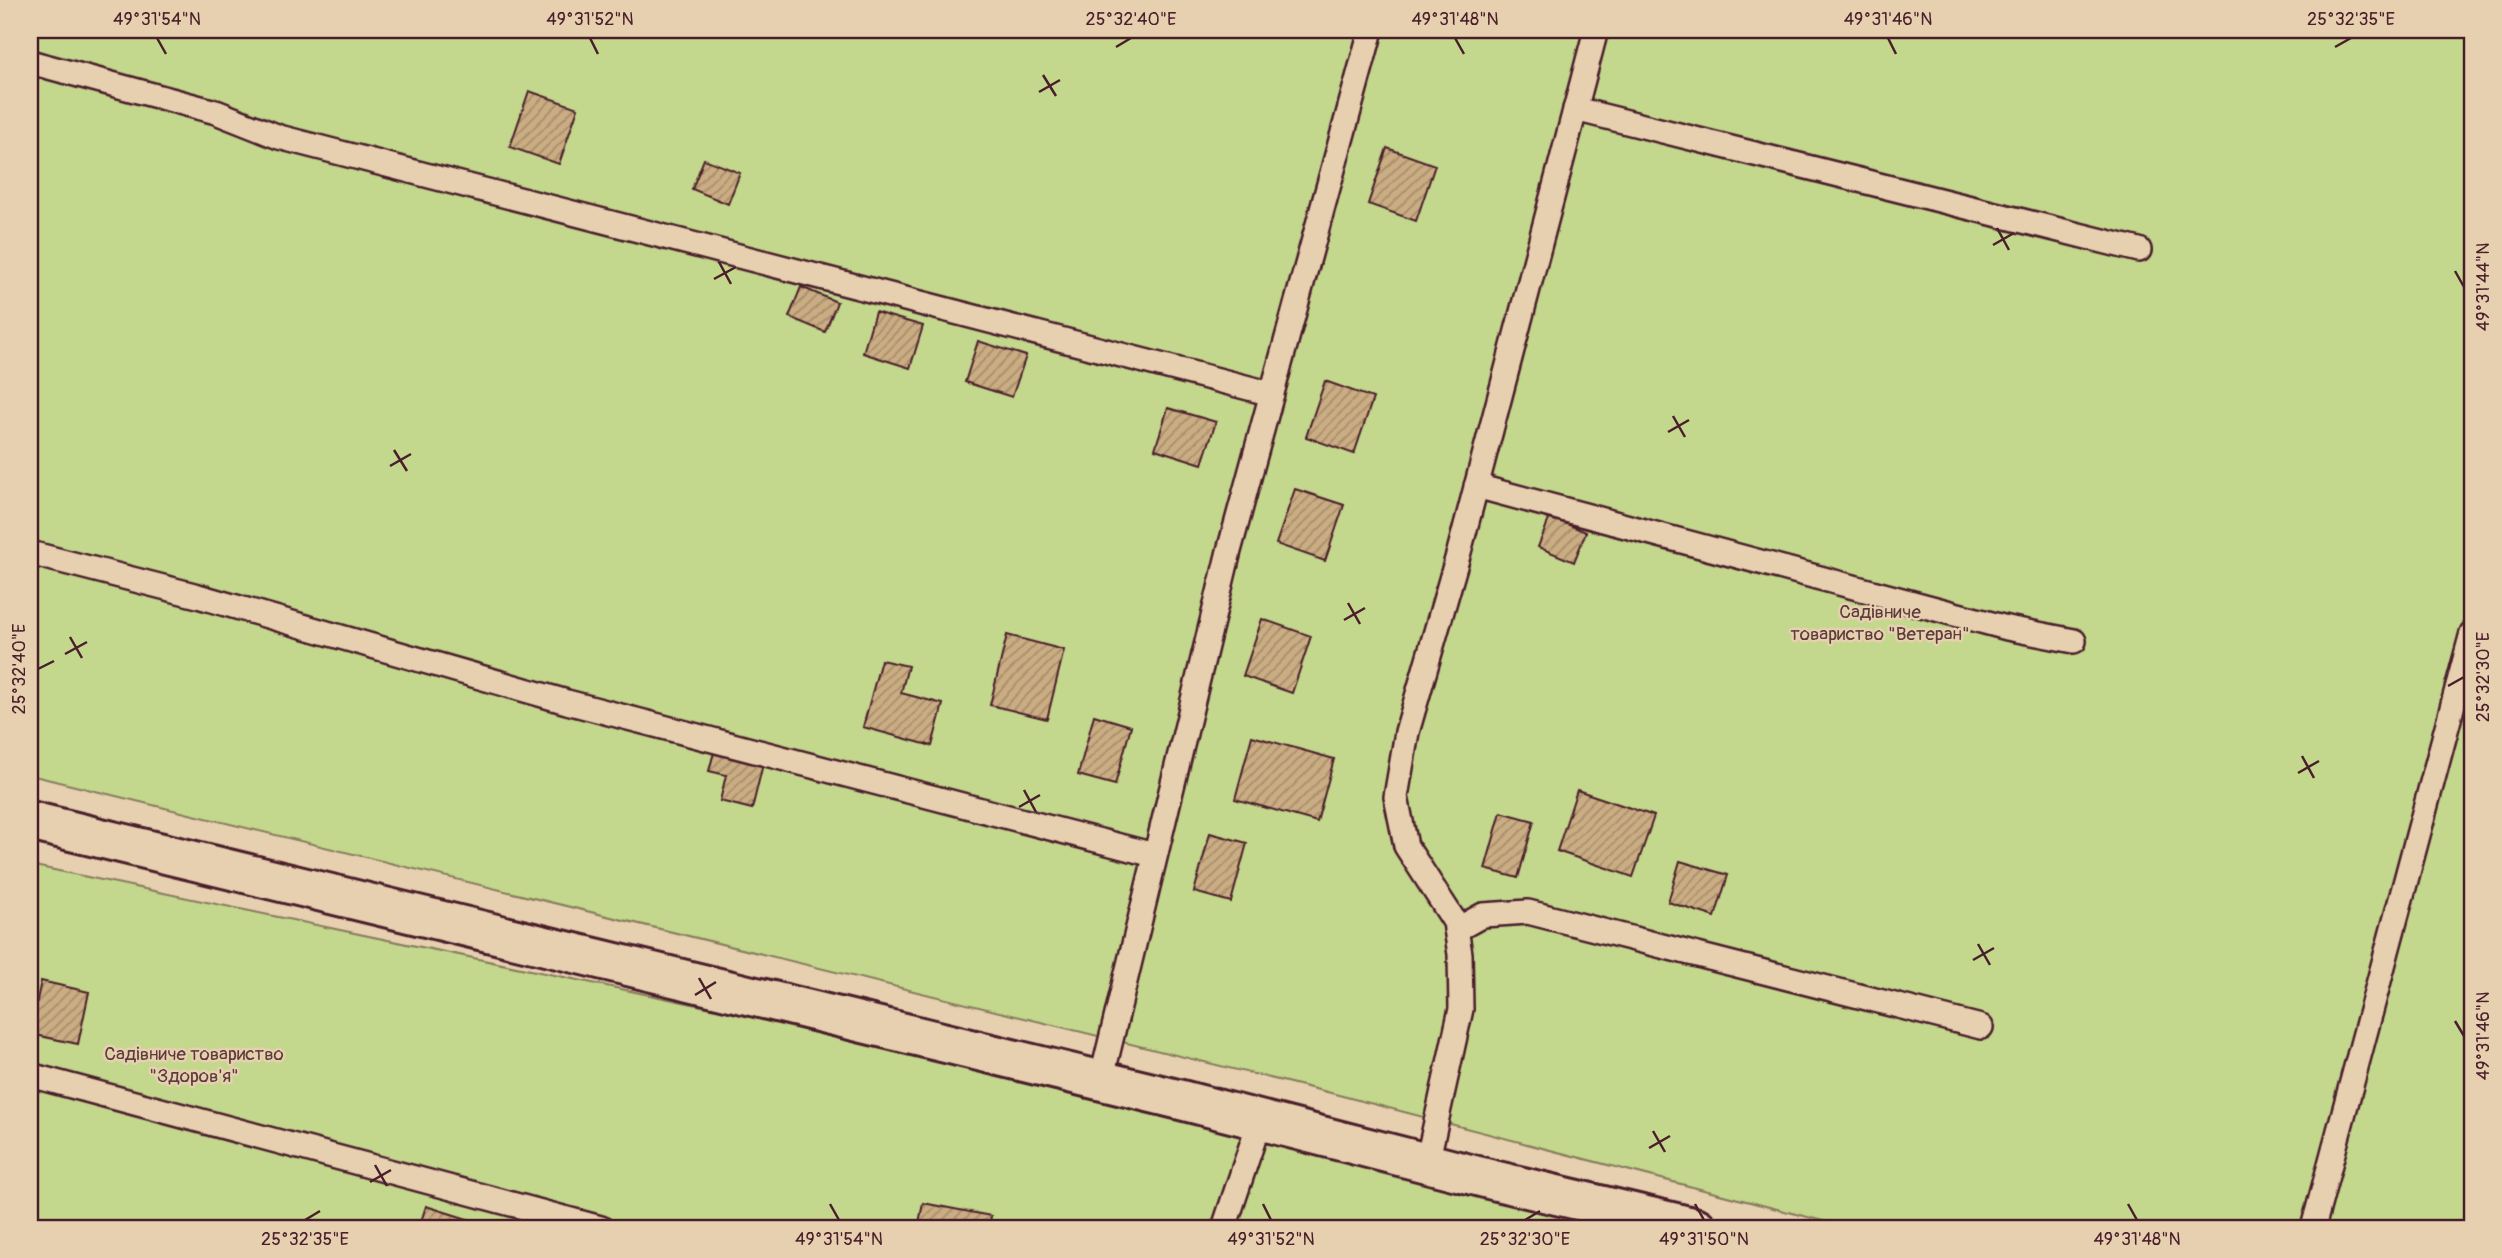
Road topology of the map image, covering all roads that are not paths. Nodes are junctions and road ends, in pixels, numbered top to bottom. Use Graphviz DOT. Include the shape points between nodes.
graph roads {
  1 [pos="1371,30"];
  2 [pos="1596,30"];
  3 [pos="30,62"];
  4 [pos="1575,108"];
  5 [pos="2139,250"];
  6 [pos="1272,394"];
  7 [pos="1476,486"];
  8 [pos="30,553"];
  9 [pos="2472,633"];
  10 [pos="2074,641"];
  11 [pos="30,821"];
  12 [pos="1154,855"];
  13 [pos="1456,930"];
  14 [pos="1981,1027"];
  15 [pos="30,1075"];
  16 [pos="1101,1081"];
  17 [pos="1260,1121"];
  18 [pos="1427,1163"];
  19 [pos="601,1228"];
  20 [pos="1224,1228"];
  21 [pos="1697,1228"];
  22 [pos="2312,1228"];
  1 -- 6 [label="lane"];
  2 -- 4 [label="lane"];
  3 -- 6 [label="lane" via="216,112 279,137"];
  4 -- 5 [label="lane"];
  4 -- 7 [label="lane"];
  6 -- 12 [label="lane"];
  7 -- 10 [label="lane" via="2007,628"];
  7 -- 13 [label="lane" via="1407,732 1396,797 1406,846"];
  8 -- 12 [label="lane" via="567,702"];
  9 -- 22 [label="lane"];
  11 -- 16 [label="street"];
  12 -- 16 [label="lane"];
  13 -- 14 [label="lane" via="1483,915 1528,912"];
  13 -- 18 [label="lane" via="1461,1009"];
  15 -- 19 [label="lane"];
  16 -- 17 [label="street"];
  17 -- 18 [label="street"];
  17 -- 20 [label="lane"];
  18 -- 21 [label="street"];
}
